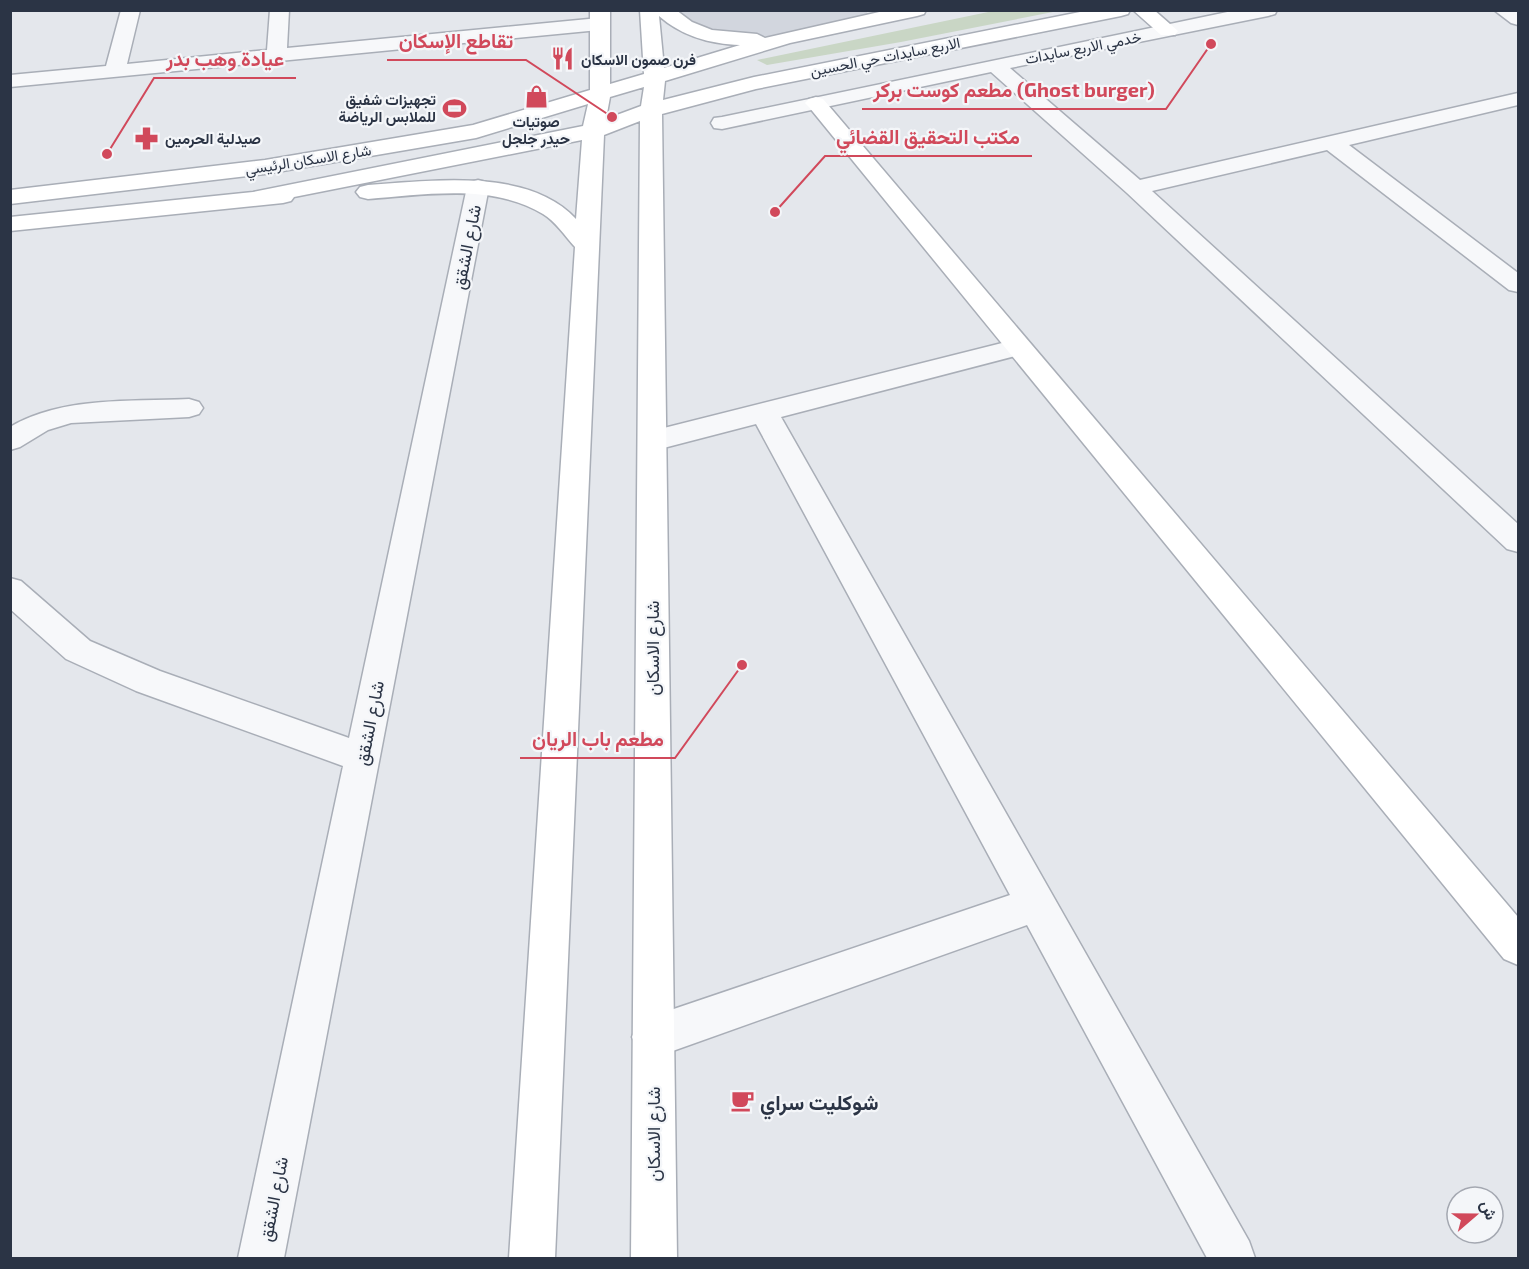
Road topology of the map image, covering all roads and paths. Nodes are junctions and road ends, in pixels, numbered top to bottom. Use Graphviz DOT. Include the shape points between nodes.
graph roads {
  1 [pos="131,10"];
  2 [pos="280,10"];
  3 [pos="649,10"];
  4 [pos="663,10"];
  5 [pos="917,10"];
  6 [pos="1121,10"];
  7 [pos="1142,10"];
  8 [pos="1268,10"];
  9 [pos="1503,10"];
  10 [pos="878,14"];
  11 [pos="599,17"];
  12 [pos="1518,20"];
  13 [pos="1168,30"];
  14 [pos="786,38"];
  15 [pos="276,56"];
  16 [pos="995,65"];
  17 [pos="115,71"];
  18 [pos="10,81"];
  19 [pos="653,94"];
  20 [pos="600,95"];
  21 [pos="816,102"];
  22 [pos="1513,105"];
  23 [pos="722,123"];
  24 [pos="593,131"];
  25 [pos="1331,142"];
  26 [pos="478,187"];
  27 [pos="1134,188"];
  28 [pos="10,197"];
  29 [pos="261,197"];
  30 [pos="10,224"];
  31 [pos="588,248"];
  32 [pos="1518,285"];
  33 [pos="1018,347"];
  34 [pos="189,408"];
  35 [pos="764,412"];
  36 [pos="10,440"];
  37 [pos="652,441"];
  38 [pos="1518,541"];
  39 [pos="10,590"];
  40 [pos="362,758"];
  41 [pos="1036,904"];
  42 [pos="1518,946"];
  43 [pos="653,1036"];
  44 [pos="261,1258"];
  45 [pos="532,1258"];
  46 [pos="654,1258"];
  47 [pos="1232,1258"];
  1 -- 17 [label="street"];
  2 -- 15 [label="street"];
  3 -- 19 [label="street, شارع الاسكان"];
  4 -- 14 [label="street" via="688,30 725,39"];
  5 -- 10 [label="street"];
  6 -- 19 [label="street, الاربع سايدات حي الحسين" via="776,78"];
  7 -- 13 [label="street"];
  8 -- 13 [label="street, خدمي الاربع سايدات"];
  9 -- 12 [label="street"];
  10 -- 14 [label="street"];
  11 -- 15 [label="street"];
  11 -- 20 [label="street"];
  13 -- 16 [label="street, خدمي الاربع سايدات"];
  14 -- 19 [label="street"];
  15 -- 17 [label="street"];
  16 -- 21 [label="street, خدمي الاربع سايدات"];
  16 -- 27 [label="street"];
  17 -- 18 [label="street"];
  19 -- 20 [label="street, شارع الاسكان الرئيسي"];
  19 -- 24 [label="street"];
  19 -- 37 [label="street, شارع الاسكان"];
  20 -- 24 [label="street"];
  20 -- 28 [label="street, شارع الاسكان الرئيسي" via="465,133 265,168"];
  21 -- 23 [label="street, خدمي الاربع سايدات"];
  21 -- 33 [label="street"];
  22 -- 25 [label="street"];
  24 -- 29 [label="street"];
  24 -- 31 [label="street"];
  25 -- 27 [label="street"];
  25 -- 32 [label="street"];
  26 -- 29 [label="street"];
  26 -- 31 [label="street" via="510,193 551,209"];
  26 -- 40 [label="street, شارع الشقق"];
  27 -- 38 [label="street"];
  29 -- 30 [label="street, شارع الاسكان الرئيسي"];
  31 -- 45 [label="street"];
  33 -- 35 [label="street"];
  33 -- 42 [label="street"];
  34 -- 36 [label="street" via="72,414 38,423"];
  35 -- 37 [label="street"];
  35 -- 41 [label="street"];
  37 -- 43 [label="street, شارع الاسكان"];
  39 -- 40 [label="street" via="78,650 148,681"];
  40 -- 44 [label="street, شارع الشقق"];
  41 -- 43 [label="street"];
  41 -- 47 [label="street"];
  43 -- 46 [label="street, شارع الاسكان"];
}
